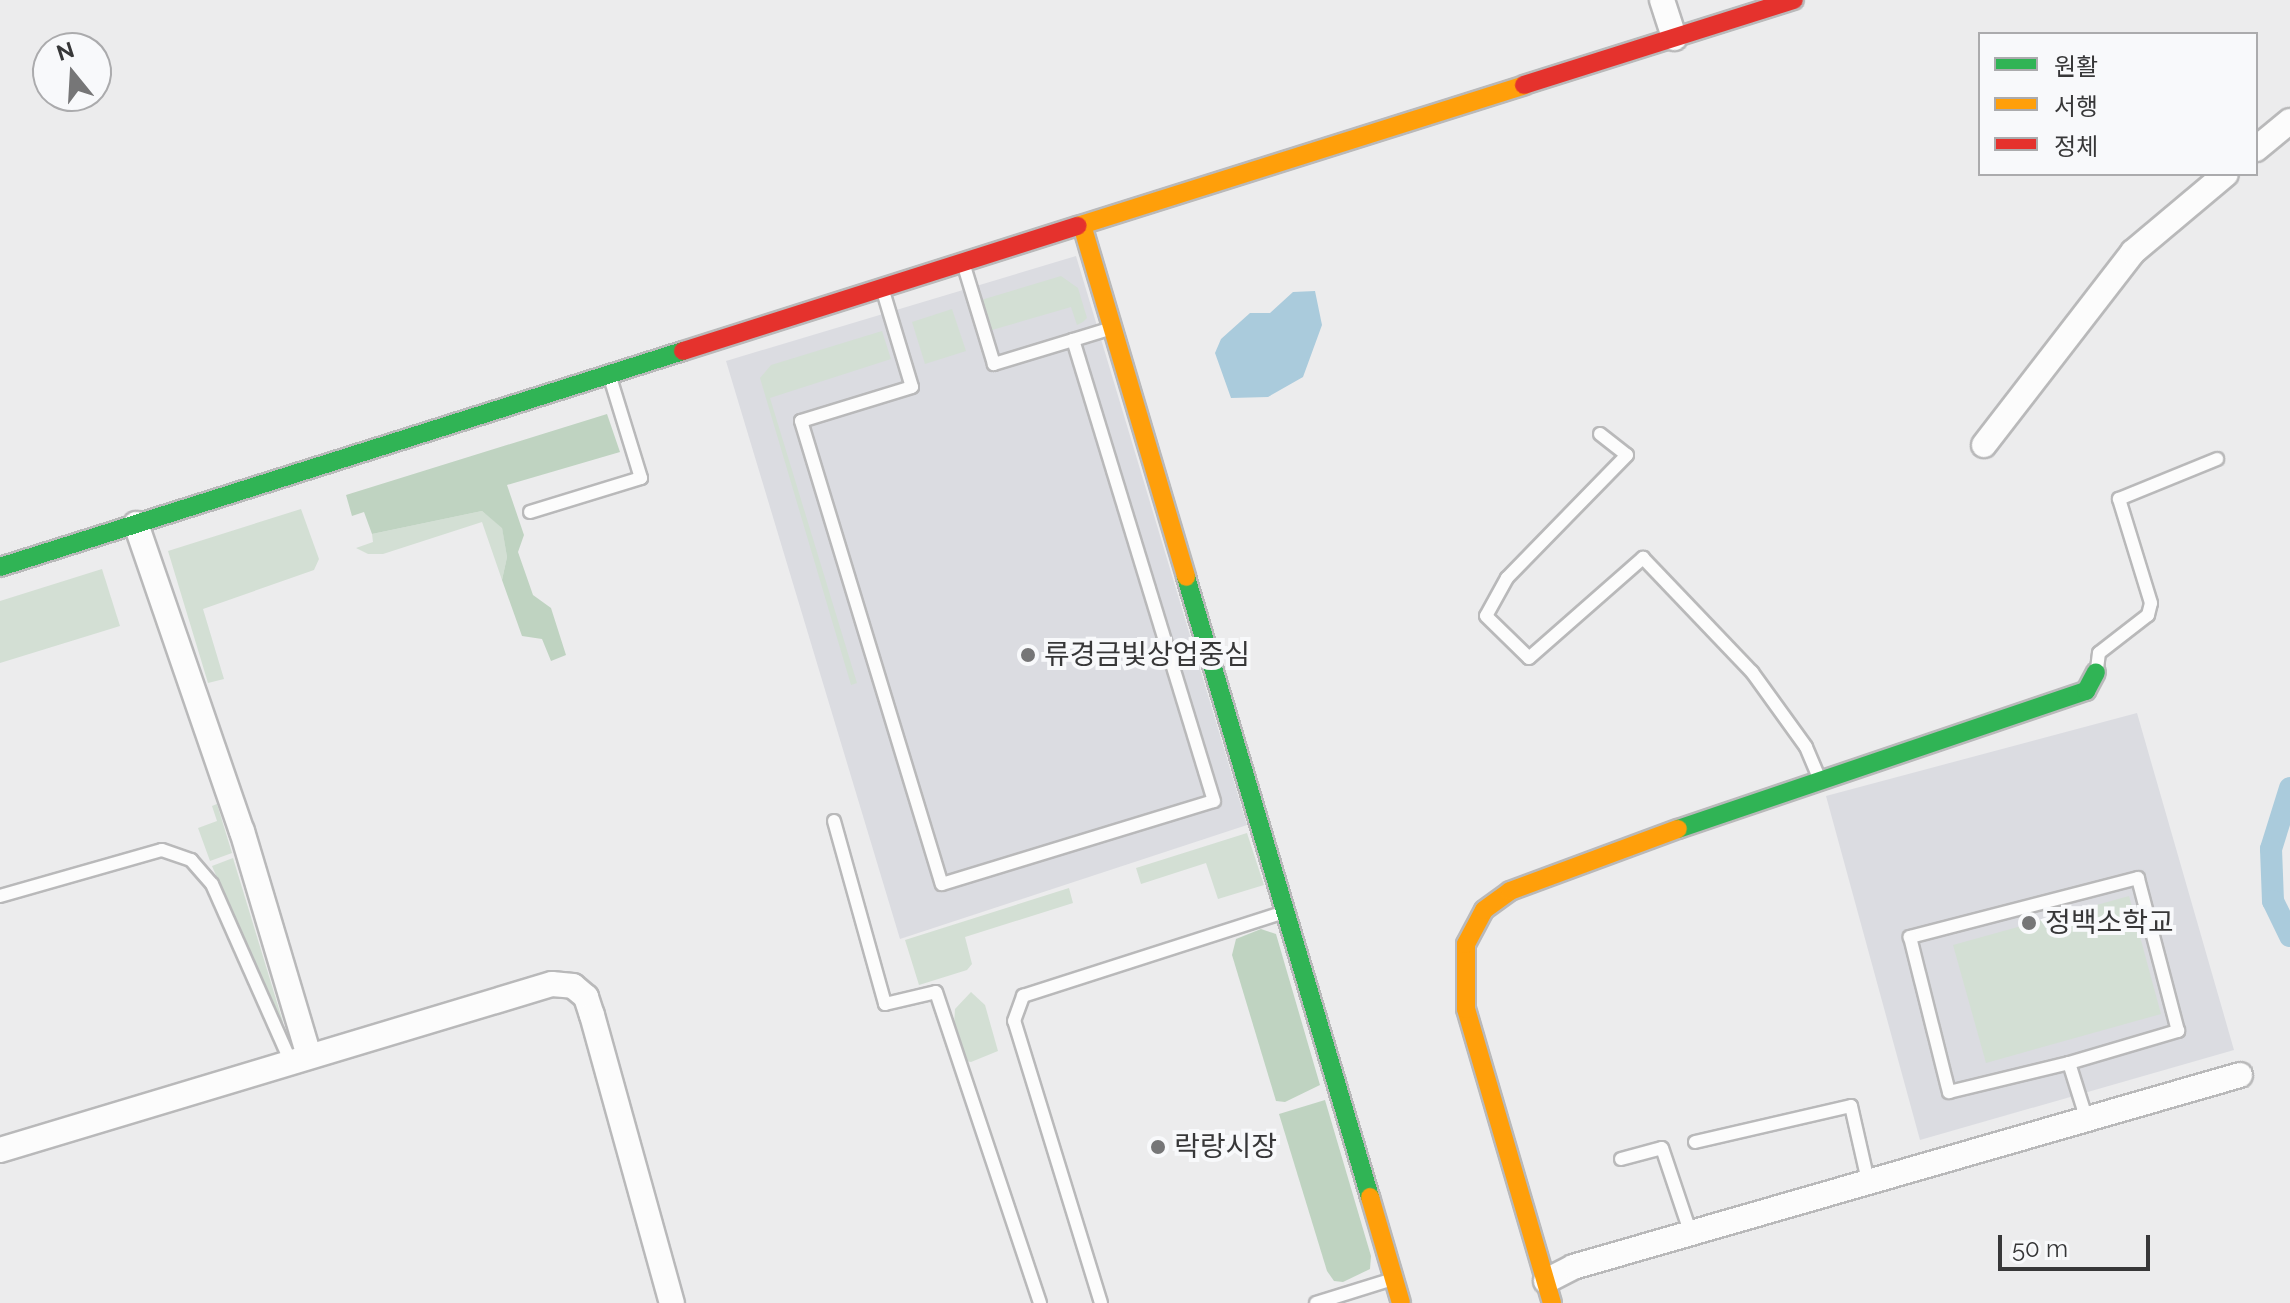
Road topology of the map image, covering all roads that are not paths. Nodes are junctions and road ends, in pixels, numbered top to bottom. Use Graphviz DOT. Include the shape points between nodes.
graph roads {
  1 [pos="1662,0"];
  2 [pos="1794,0"];
  3 [pos="1674,38"];
  4 [pos="2290,121"];
  5 [pos="2258,147"];
  6 [pos="2224,176"];
  7 [pos="1082,225"];
  8 [pos="963,263"];
  9 [pos="883,288"];
  10 [pos="1112,328"];
  11 [pos="1073,340"];
  12 [pos="609,374"];
  13 [pos="1600,434"];
  14 [pos="1984,445"];
  15 [pos="2217,459"];
  16 [pos="530,512"];
  17 [pos="136,524"];
  18 [pos="0,567"];
  19 [pos="2096,672"];
  20 [pos="1819,778"];
  21 [pos="834,821"];
  22 [pos="0,896"];
  23 [pos="1287,911"];
  24 [pos="300,1059"];
  25 [pos="2069,1063"];
  26 [pos="2240,1075"];
  27 [pos="2087,1120"];
  28 [pos="1695,1142"];
  29 [pos="0,1150"];
  30 [pos="1621,1159"];
  31 [pos="1869,1185"];
  32 [pos="1691,1234"];
  33 [pos="1394,1279"];
  34 [pos="1549,1292"];
  35 [pos="672,1303"];
  36 [pos="1040,1303"];
  37 [pos="1101,1303"];
  38 [pos="1316,1303"];
  39 [pos="1401,1303"];
  1 -- 3 [label="street"];
  2 -- 3 [label="street"];
  3 -- 7 [label="street"];
  4 -- 5 [label="street"];
  6 -- 14 [label="street" via="2133,252"];
  7 -- 8 [label="street"];
  7 -- 10 [label="street"];
  8 -- 9 [label="street"];
  8 -- 11 [label="lane" via="994,364"];
  9 -- 11 [label="lane" via="912,387 801,421 942,884 1214,801"];
  9 -- 12 [label="street"];
  10 -- 11 [label="lane"];
  10 -- 23 [label="street"];
  12 -- 16 [label="lane" via="641,478"];
  12 -- 17 [label="street"];
  13 -- 20 [label="lane" via="1627,455 1507,578 1486,616 1529,658 1643,558 1752,672 1806,747"];
  15 -- 19 [label="lane" via="2119,499 2151,603 2148,615 2099,653"];
  17 -- 18 [label="street"];
  17 -- 24 [label="street" via="242,831"];
  19 -- 20 [label="street" via="2086,691"];
  20 -- 34 [label="street" via="1510,891 1484,910 1466,944 1466,1009"];
  21 -- 36 [label="lane" via="885,1004 936,992"];
  22 -- 24 [label="lane" via="162,850 191,860 212,884"];
  23 -- 33 [label="street"];
  23 -- 37 [label="lane" via="1023,996 1014,1021"];
  24 -- 29 [label="street"];
  24 -- 35 [label="street" via="552,984 573,986 586,997 592,1015"];
  25 -- 25 [label="lane" via="1949,1092 1910,937 2138,878 2178,1031"];
  25 -- 27 [label="lane"];
  26 -- 27 [label="street"];
  27 -- 31 [label="street"];
  28 -- 31 [label="lane" via="1851,1106"];
  30 -- 32 [label="lane" via="1662,1148"];
  31 -- 32 [label="street"];
  32 -- 34 [label="street" via="1573,1267"];
  33 -- 38 [label="lane"];
  33 -- 39 [label="street"];
}
